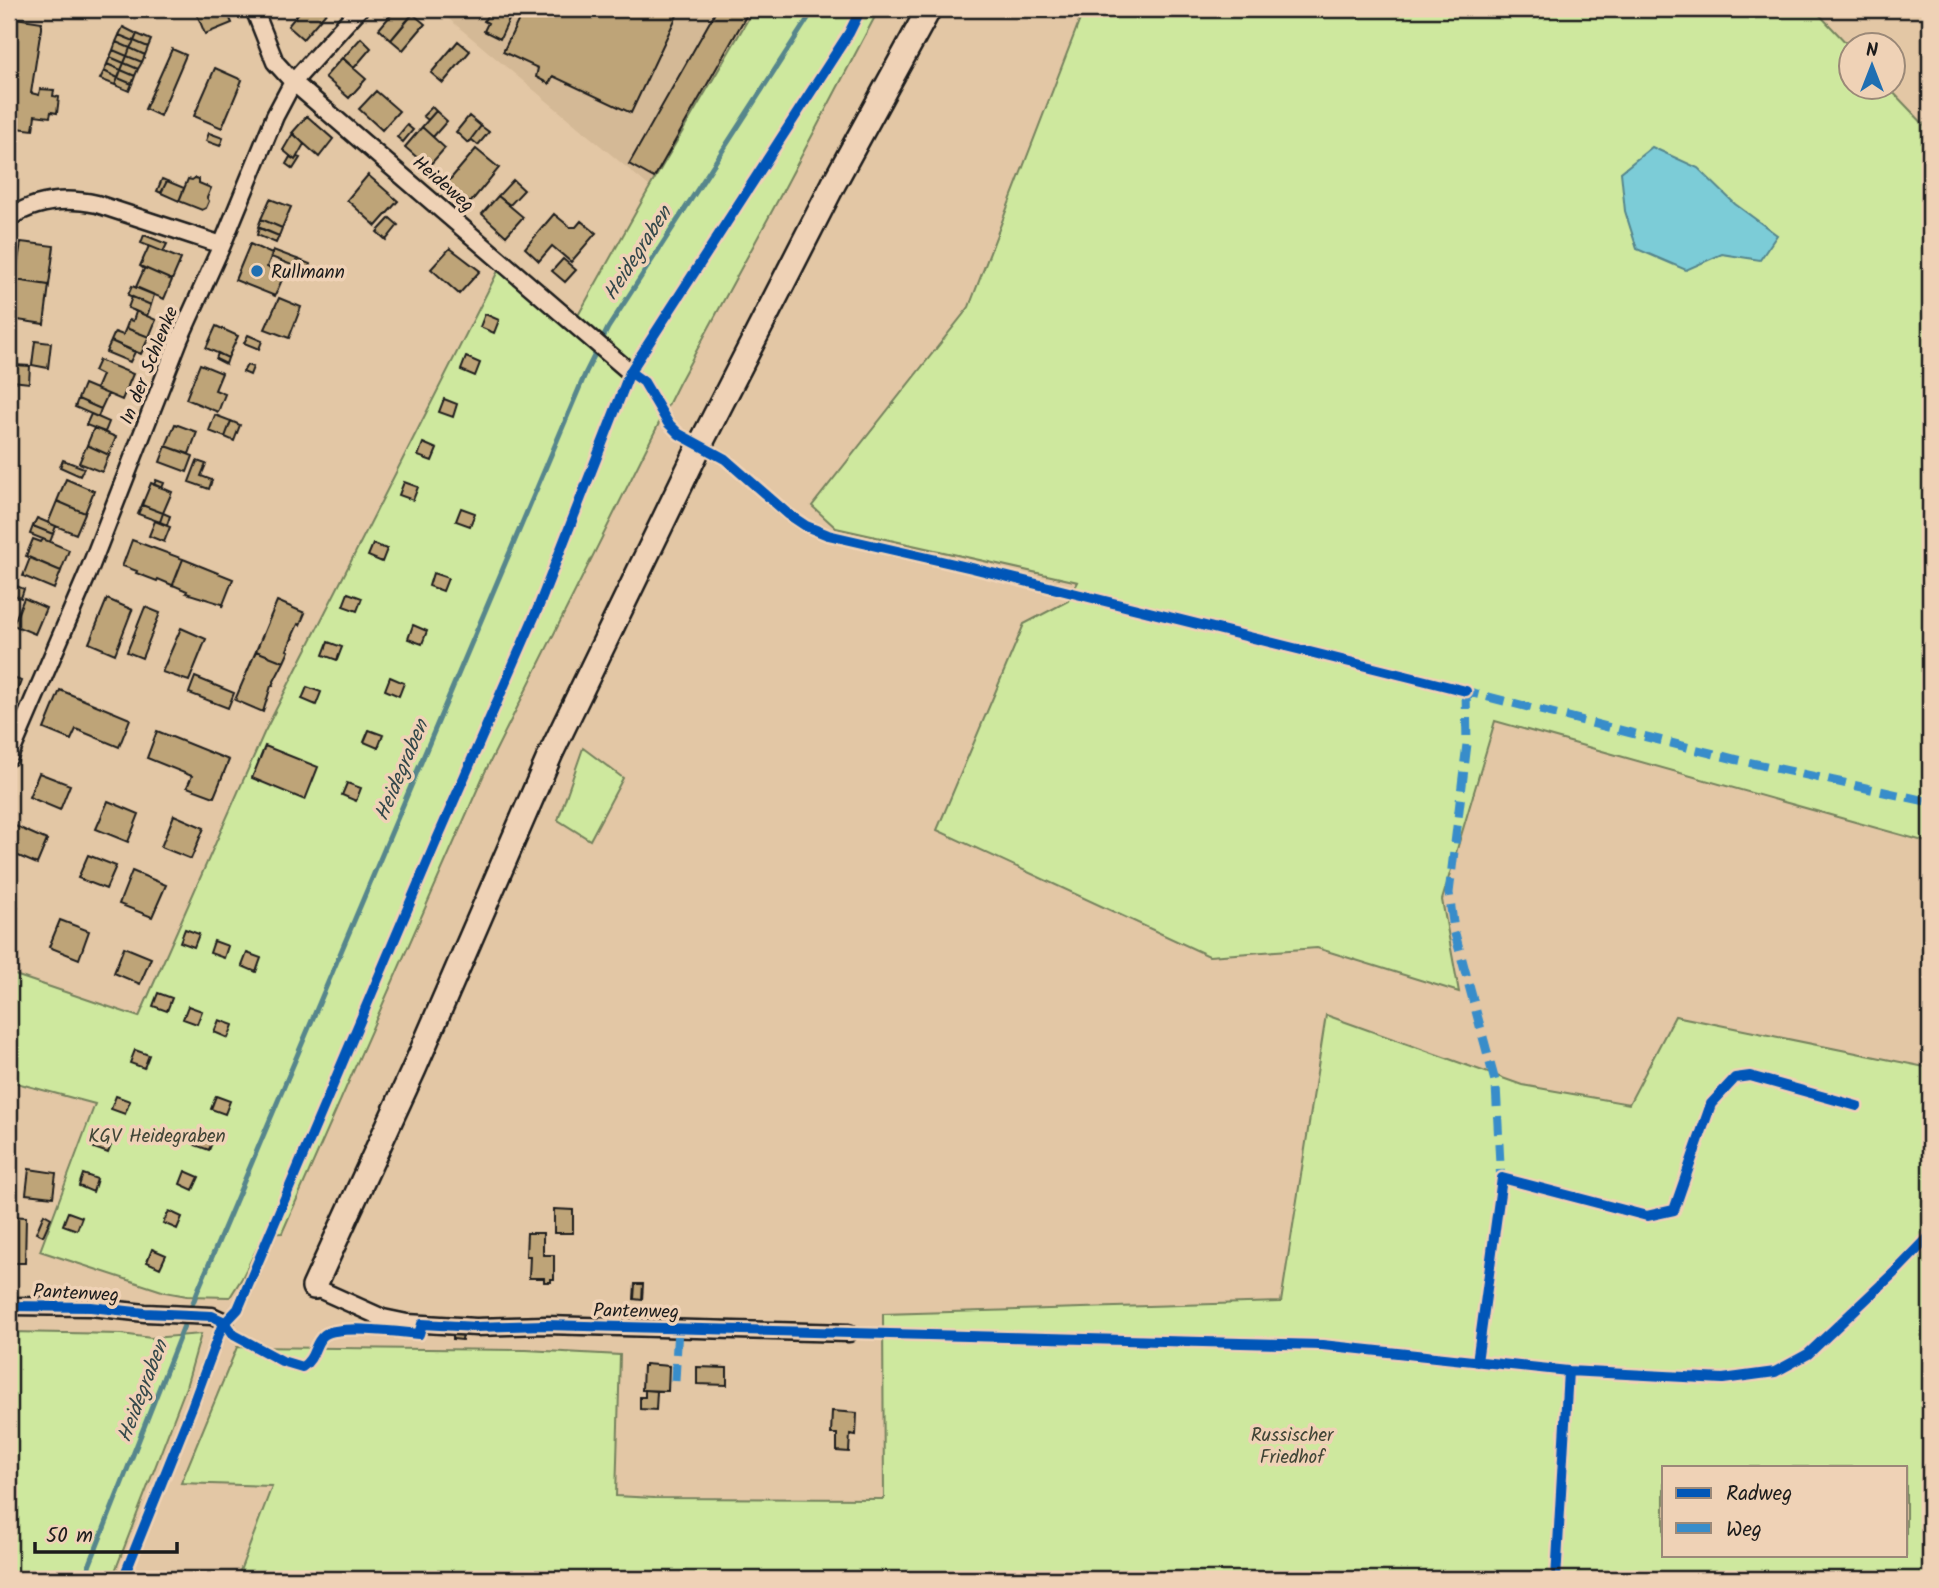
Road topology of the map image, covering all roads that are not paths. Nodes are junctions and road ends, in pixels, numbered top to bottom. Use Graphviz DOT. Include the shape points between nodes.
graph roads {
  1 [pos="254,9"];
  2 [pos="359,9"];
  3 [pos="929,9"];
  4 [pos="293,82"];
  5 [pos="9,218"];
  6 [pos="222,245"];
  7 [pos="631,372"];
  8 [pos="9,757"];
  9 [pos="314,1286"];
  10 [pos="9,1306"];
  11 [pos="225,1322"];
  12 [pos="849,1333"];
  1 -- 4 [label="street, Heideweg" via="275,62"];
  2 -- 4 [label="street, In der Schlenke"];
  3 -- 9 [label="main road" via="700,445 551,753"];
  4 -- 6 [label="street, In der Schlenke"];
  4 -- 7 [label="street, Heideweg"];
  5 -- 6 [label="street" via="45,202 80,200"];
  6 -- 8 [label="street, In der Schlenke"];
  9 -- 12 [label="street, Pantenweg" via="383,1318 407,1323"];
  10 -- 11 [label="street, Pantenweg" via="91,1307 212,1316"];
}
